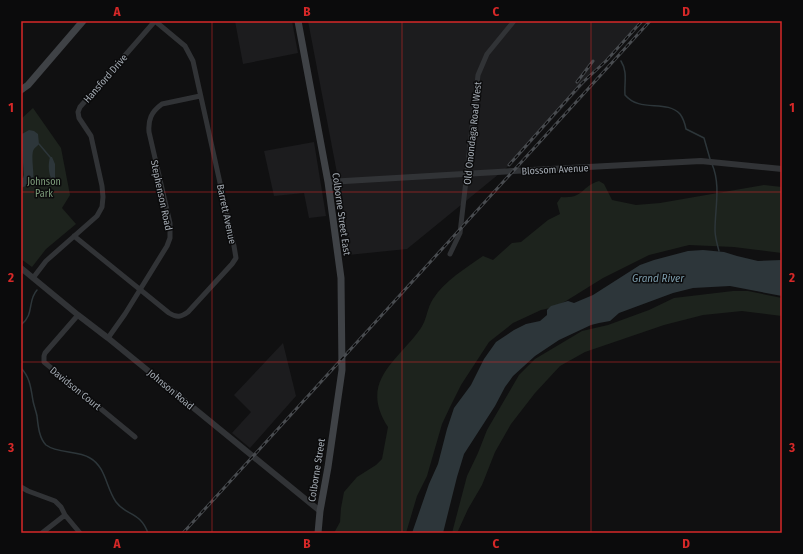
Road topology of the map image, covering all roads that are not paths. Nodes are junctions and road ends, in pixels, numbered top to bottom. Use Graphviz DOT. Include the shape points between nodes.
graph roads {
  1 [pos="83,21"];
  2 [pos="155,21"];
  3 [pos="298,21"];
  4 [pos="514,21"];
  5 [pos="21,90"];
  6 [pos="200,96"];
  7 [pos="782,169"];
  8 [pos="468,174"];
  9 [pos="328,182"];
  10 [pos="74,236"];
  11 [pos="450,254"];
  12 [pos="21,268"];
  13 [pos="33,278"];
  14 [pos="139,289"];
  15 [pos="78,315"];
  16 [pos="108,338"];
  17 [pos="336,411"];
  18 [pos="135,437"];
  19 [pos="21,487"];
  20 [pos="320,511"];
  21 [pos="65,515"];
  22 [pos="42,533"];
  23 [pos="80,533"];
  24 [pos="318,533"];
  1 -- 5 [label="main road"];
  2 -- 6 [label="street, Barrett Avenue" via="187,49 193,60"];
  2 -- 10 [label="street, Hansford Drive" via="79,109 79,118 91,136 103,197 102,207 97,216"];
  3 -- 9 [label="main road, Colborne Street East"];
  4 -- 8 [label="street, Old Onondaga Road West" via="487,54 478,75"];
  6 -- 14 [label="street, Stephenson Road" via="162,104 151,115 148,123 170,223 170,238"];
  6 -- 14 [label="street, Barrett Avenue" via="236,258 182,316 169,313"];
  7 -- 8 [label="street, Blossom Avenue" via="701,161"];
  8 -- 9 [label="street, Blossom Avenue"];
  8 -- 11 [label="street, Old Onondaga Road West" via="460,233"];
  9 -- 17 [label="main road, Colborne Street East" via="341,278 342,370"];
  10 -- 13 [label="street, Hansford Drive" via="46,261"];
  10 -- 14 [label="street, Barrett Avenue"];
  12 -- 13 [label="street, Johnson Road"];
  13 -- 15 [label="street, Johnson Road"];
  14 -- 16 [label="street, Stephenson Road"];
  15 -- 16 [label="street, Johnson Road"];
  15 -- 18 [label="street, Davidson Court" via="45,353 44,362"];
  16 -- 20 [label="street, Johnson Road"];
  17 -- 20 [label="main road, Colborne Street"];
  19 -- 21 [label="street" via="55,501"];
  20 -- 24 [label="main road, Colborne Street"];
  21 -- 22 [label="street"];
  21 -- 23 [label="street"];
}
